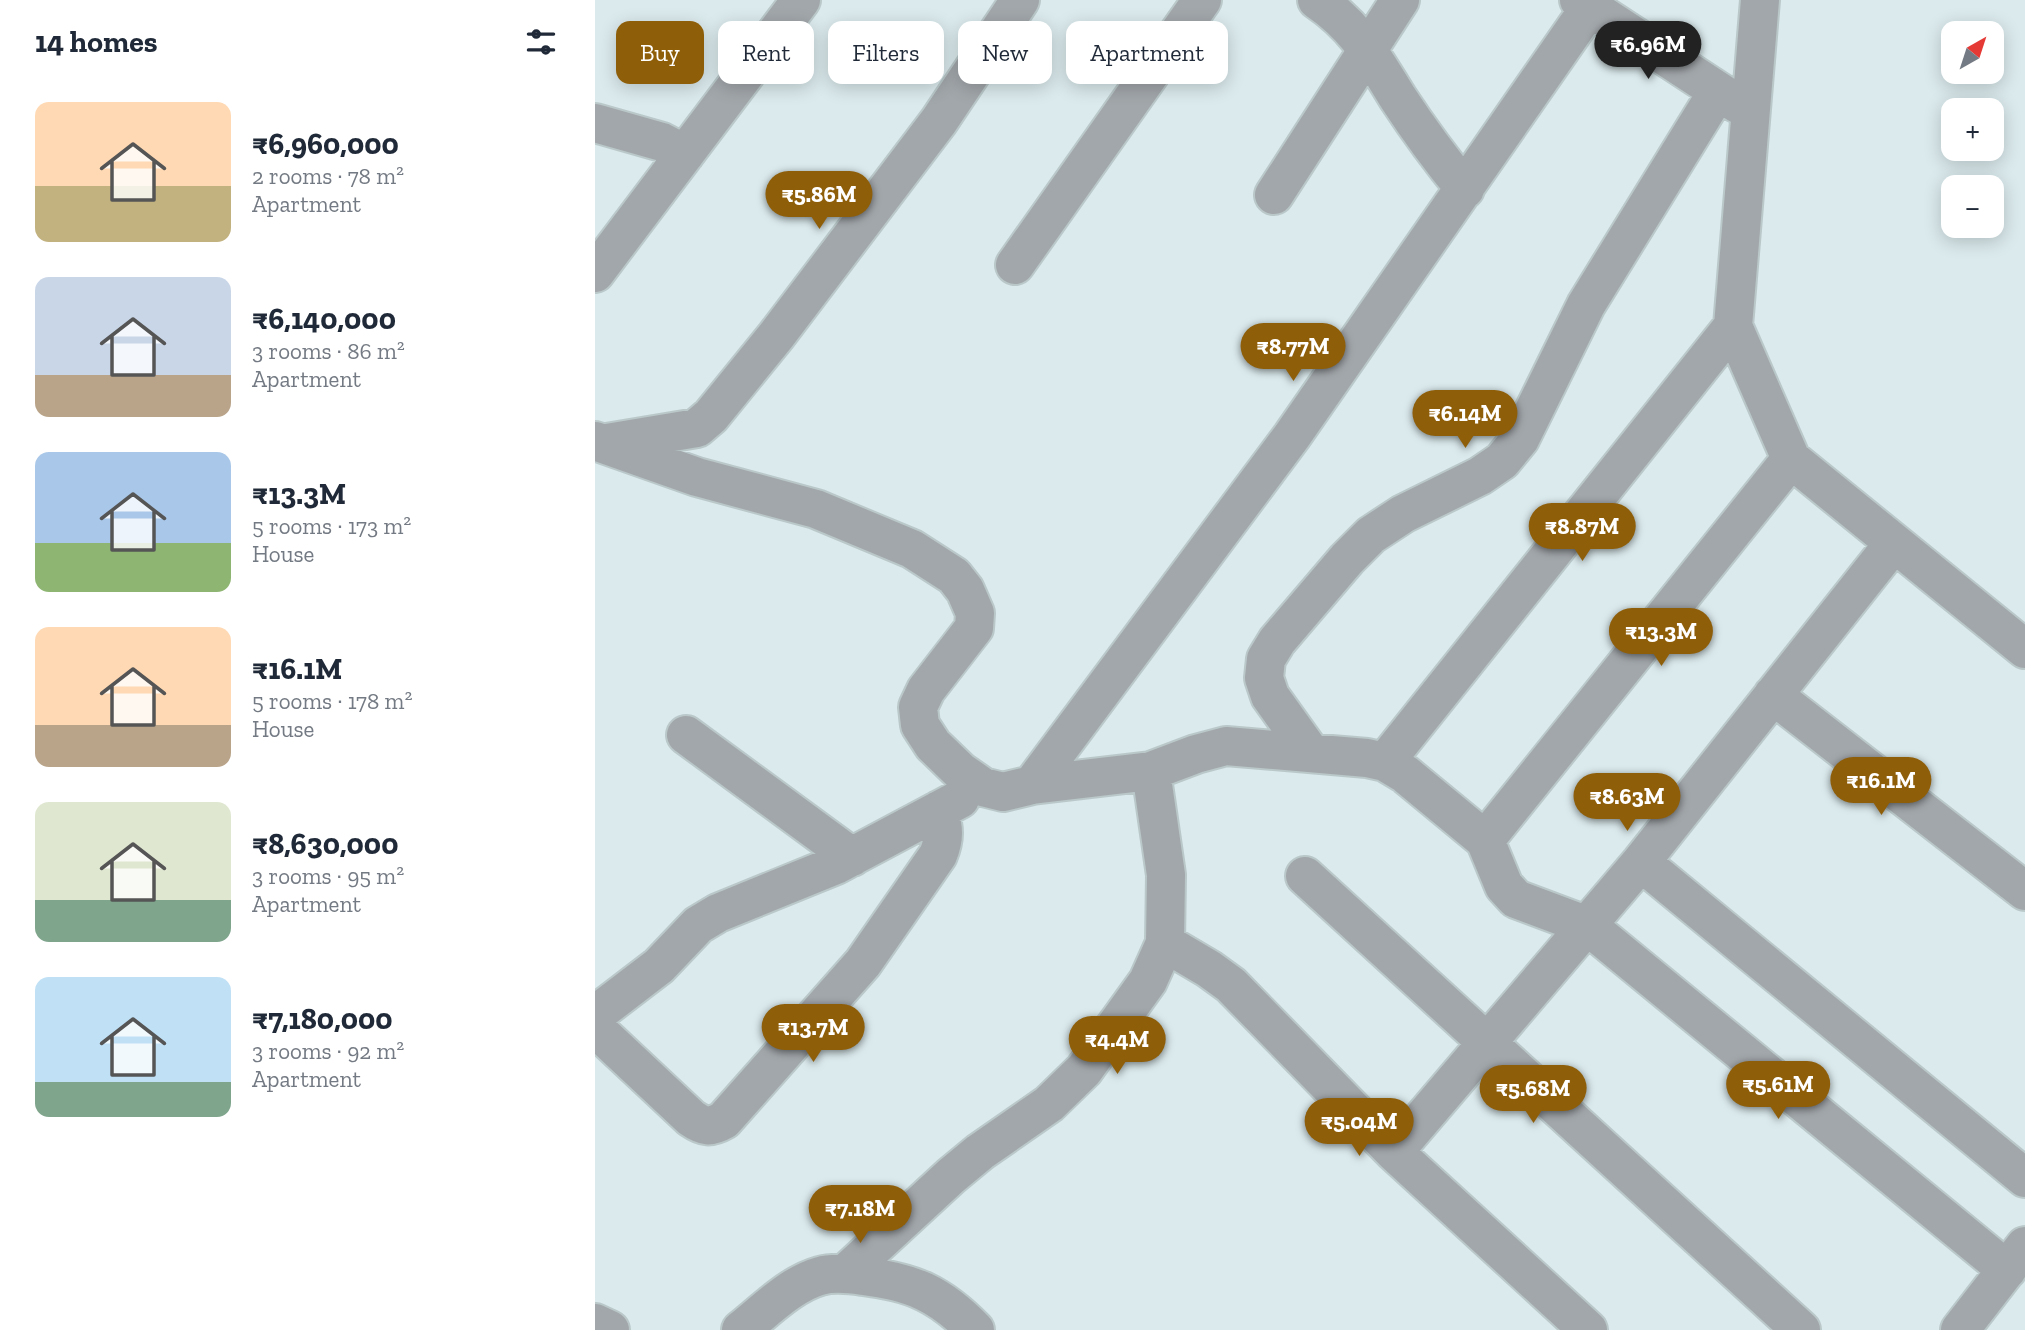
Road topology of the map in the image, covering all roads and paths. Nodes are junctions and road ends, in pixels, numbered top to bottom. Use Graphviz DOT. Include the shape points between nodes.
graph roads {
  1 [pos="801,0"];
  2 [pos="1020,0"];
  3 [pos="1202,0"];
  4 [pos="1317,0"];
  5 [pos="1400,0"];
  6 [pos="1761,0"];
  7 [pos="1584,4"];
  8 [pos="1369,49"];
  9 [pos="1718,91"];
  10 [pos="1750,112"];
  11 [pos="595,123"];
  12 [pos="685,154"];
  13 [pos="1465,189"];
  14 [pos="1274,195"];
  15 [pos="1015,265"];
  16 [pos="595,273"];
  17 [pos="1733,326"];
  18 [pos="599,442"];
  19 [pos="1791,459"];
  20 [pos="1894,543"];
  21 [pos="2025,649"];
  22 [pos="1773,695"];
  23 [pos="686,735"];
  24 [pos="1310,752"];
  25 [pos="1385,762"];
  26 [pos="1151,771"];
  27 [pos="1032,785"];
  28 [pos="983,787"];
  29 [pos="939,810"];
  30 [pos="1485,840"];
  31 [pos="852,857"];
  32 [pos="1641,862"];
  33 [pos="1305,876"];
  34 [pos="2025,891"];
  35 [pos="1588,926"];
  36 [pos="1165,943"];
  37 [pos="595,1015"];
  38 [pos="595,1028"];
  39 [pos="1487,1044"];
  40 [pos="1394,1152"];
  41 [pos="2025,1178"];
  42 [pos="2016,1258"];
  43 [pos="846,1273"];
  44 [pos="595,1322"];
  45 [pos="610,1330"];
  46 [pos="741,1330"];
  47 [pos="975,1330"];
  48 [pos="1588,1330"];
  49 [pos="1801,1330"];
  50 [pos="1960,1330"];
  1 -- 12 [label="street"];
  2 -- 18 [label="street" via="939,121 711,416 697,428"];
  3 -- 15 [label="street"];
  4 -- 8 [label="street" via="1339,15"];
  5 -- 8 [label="street"];
  6 -- 10 [label="street"];
  7 -- 9 [label="street"];
  7 -- 13 [label="street"];
  8 -- 13 [label="street" via="1429,144"];
  8 -- 14 [label="street"];
  9 -- 10 [label="street"];
  9 -- 24 [label="street" via="1587,305 1520,439 1502,461 1480,476 1371,535 1277,641 1266,659 1264,678 1270,696"];
  10 -- 17 [label="street"];
  11 -- 12 [label="street" via="662,142"];
  12 -- 16 [label="street"];
  13 -- 27 [label="street" via="1292,436"];
  17 -- 19 [label="street"];
  17 -- 25 [label="street"];
  18 -- 28 [label="street" via="697,477 816,509 912,548 954,576 975,613 974,628 926,690 918,707 920,725 933,745"];
  19 -- 20 [label="street"];
  19 -- 30 [label="street"];
  20 -- 21 [label="street"];
  20 -- 22 [label="street"];
  22 -- 32 [label="street"];
  22 -- 34 [label="street"];
  23 -- 31 [label="street"];
  24 -- 25 [label="street"];
  24 -- 26 [label="street" via="1226,746"];
  25 -- 30 [label="street"];
  26 -- 27 [label="street"];
  26 -- 36 [label="street" via="1166,875"];
  27 -- 28 [label="street" via="1003,792"];
  28 -- 29 [label="street"];
  29 -- 31 [label="street"];
  29 -- 38 [label="street" via="944,841 938,855 863,963 724,1120 712,1126 691,1118"];
  30 -- 35 [label="street" via="1504,886 1516,899"];
  31 -- 37 [label="street" via="698,925 650,974"];
  32 -- 35 [label="street"];
  32 -- 41 [label="street"];
  33 -- 39 [label="street"];
  35 -- 39 [label="street"];
  35 -- 42 [label="street"];
  36 -- 40 [label="street" via="1231,985"];
  36 -- 43 [label="street" via="1148,981 1084,1070 1049,1104 951,1175"];
  39 -- 40 [label="street"];
  39 -- 49 [label="street"];
  40 -- 48 [label="street"];
  42 -- 50 [label="street"];
  43 -- 46 [label="street" via="821,1275 796,1288"];
  43 -- 47 [label="street" via="898,1280 939,1297"];
  44 -- 45 [label="street"];
}
